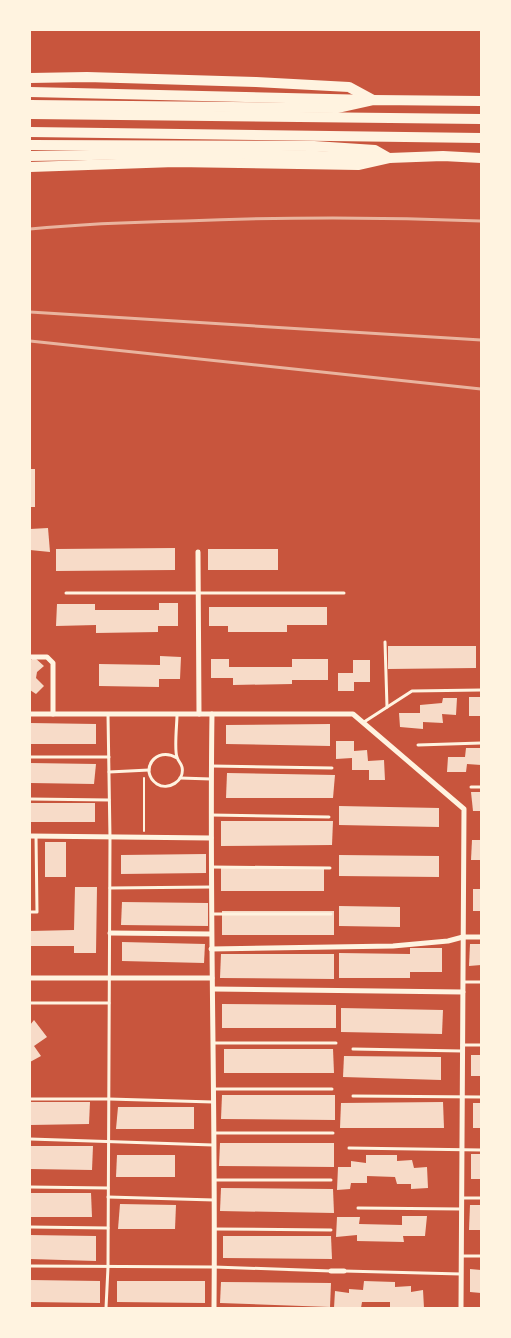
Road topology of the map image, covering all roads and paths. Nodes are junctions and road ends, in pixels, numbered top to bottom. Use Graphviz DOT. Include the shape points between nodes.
graph roads {
  1 [pos="30,78"];
  2 [pos="30,92"];
  3 [pos="373,100"];
  4 [pos="481,101"];
  5 [pos="30,105"];
  6 [pos="30,114"];
  7 [pos="481,119"];
  8 [pos="30,132"];
  9 [pos="481,138"];
  10 [pos="30,145"];
  11 [pos="30,156"];
  12 [pos="389,158"];
  13 [pos="481,158"];
  14 [pos="30,167"];
  15 [pos="198,552"];
  16 [pos="66,593"];
  17 [pos="344,593"];
  18 [pos="198,595"];
  19 [pos="384,642"];
  20 [pos="30,657"];
  21 [pos="481,690"];
  22 [pos="387,708"];
  23 [pos="30,714"];
  24 [pos="53,714"];
  25 [pos="199,714"];
  26 [pos="212,714"];
  27 [pos="108,715"];
  28 [pos="177,715"];
  29 [pos="363,723"];
  30 [pos="481,743"];
  31 [pos="418,745"];
  32 [pos="30,757"];
  33 [pos="108,757"];
  34 [pos="177,758"];
  35 [pos="212,766"];
  36 [pos="332,768"];
  37 [pos="149,770"];
  38 [pos="144,771"];
  39 [pos="109,772"];
  40 [pos="180,778"];
  41 [pos="211,779"];
  42 [pos="472,787"];
  43 [pos="481,787"];
  44 [pos="30,799"];
  45 [pos="110,800"];
  46 [pos="210,815"];
  47 [pos="329,817"];
  48 [pos="33,836"];
  49 [pos="110,837"];
  50 [pos="144,838"];
  51 [pos="210,838"];
  52 [pos="211,867"];
  53 [pos="330,868"];
  54 [pos="211,887"];
  55 [pos="110,888"];
  56 [pos="30,912"];
  57 [pos="212,914"];
  58 [pos="331,914"];
  59 [pos="110,933"];
  60 [pos="211,934"];
  61 [pos="463,936"];
  62 [pos="481,937"];
  63 [pos="212,949"];
  64 [pos="30,978"];
  65 [pos="110,978"];
  66 [pos="212,978"];
  67 [pos="462,982"];
  68 [pos="481,982"];
  69 [pos="213,989"];
  70 [pos="463,992"];
  71 [pos="30,1003"];
  72 [pos="109,1003"];
  73 [pos="213,1044"];
  74 [pos="336,1044"];
  75 [pos="481,1045"];
  76 [pos="462,1048"];
  77 [pos="353,1049"];
  78 [pos="213,1089"];
  79 [pos="332,1089"];
  80 [pos="352,1096"];
  81 [pos="461,1097"];
  82 [pos="481,1097"];
  83 [pos="30,1099"];
  84 [pos="109,1099"];
  85 [pos="213,1102"];
  86 [pos="213,1133"];
  87 [pos="333,1133"];
  88 [pos="30,1139"];
  89 [pos="108,1141"];
  90 [pos="214,1144"];
  91 [pos="349,1148"];
  92 [pos="461,1150"];
  93 [pos="481,1150"];
  94 [pos="214,1180"];
  95 [pos="331,1180"];
  96 [pos="30,1187"];
  97 [pos="108,1188"];
  98 [pos="108,1197"];
  99 [pos="461,1198"];
  100 [pos="481,1198"];
  101 [pos="214,1200"];
  102 [pos="358,1208"];
  103 [pos="461,1209"];
  104 [pos="30,1227"];
  105 [pos="108,1228"];
  106 [pos="214,1228"];
  107 [pos="331,1230"];
  108 [pos="461,1256"];
  109 [pos="481,1256"];
  110 [pos="30,1266"];
  111 [pos="108,1266"];
  112 [pos="214,1267"];
  113 [pos="331,1270"];
  114 [pos="344,1271"];
  115 [pos="461,1274"];
  116 [pos="106,1308"];
  117 [pos="214,1308"];
  118 [pos="461,1308"];
  1 -- 3 [label="main road" via="349,87"];
  2 -- 3 [label="main road"];
  3 -- 4 [label="main road"];
  3 -- 5 [label="main road" via="337,108"];
  6 -- 7 [label="main road"];
  8 -- 9 [label="main road"];
  10 -- 12 [label="main road" via="314,146 375,150"];
  11 -- 12 [label="main road" via="210,153"];
  12 -- 13 [label="main road"];
  12 -- 14 [label="main road" via="358,165 175,162"];
  15 -- 18 [label="street"];
  16 -- 18 [label="lane"];
  17 -- 18 [label="lane"];
  18 -- 25 [label="street"];
  19 -- 22 [label="lane"];
  20 -- 24 [label="street" via="47,657 53,663"];
  21 -- 22 [label="lane" via="412,691"];
  22 -- 29 [label="lane"];
  23 -- 24 [label="street"];
  24 -- 27 [label="street"];
  25 -- 26 [label="street"];
  25 -- 28 [label="street"];
  26 -- 29 [label="street" via="353,714"];
  26 -- 35 [label="street"];
  27 -- 28 [label="street"];
  27 -- 33 [label="lane"];
  28 -- 34 [label="lane"];
  29 -- 61 [label="street" via="464,809"];
  30 -- 31 [label="lane"];
  32 -- 33 [label="lane"];
  33 -- 39 [label="lane"];
  34 -- 37 [label="lane" via="161,754 152,760"];
  34 -- 40 [label="lane" via="182,767"];
  35 -- 36 [label="lane"];
  35 -- 41 [label="street"];
  37 -- 38 [label="lane"];
  37 -- 40 [label="lane" via="153,780 162,786 172,785"];
  38 -- 39 [label="lane"];
  38 -- 50 [label="path"];
  39 -- 45 [label="lane"];
  40 -- 41 [label="lane"];
  41 -- 46 [label="street"];
  42 -- 43 [label="lane"];
  44 -- 45 [label="lane"];
  45 -- 49 [label="lane"];
  46 -- 47 [label="lane"];
  46 -- 51 [label="street"];
  48 -- 49 [label="street"];
  48 -- 56 [label="lane" via="37,912"];
  49 -- 50 [label="street"];
  49 -- 55 [label="lane"];
  50 -- 51 [label="street"];
  51 -- 52 [label="street"];
  52 -- 53 [label="lane"];
  52 -- 54 [label="street"];
  54 -- 55 [label="lane"];
  54 -- 57 [label="street"];
  55 -- 59 [label="lane"];
  57 -- 58 [label="lane"];
  57 -- 60 [label="street"];
  59 -- 60 [label="street"];
  59 -- 65 [label="lane"];
  60 -- 63 [label="street"];
  61 -- 62 [label="street"];
  61 -- 63 [label="street" via="448,941 393,946"];
  61 -- 67 [label="street"];
  63 -- 66 [label="street"];
  64 -- 65 [label="street"];
  65 -- 66 [label="street"];
  65 -- 72 [label="lane"];
  66 -- 69 [label="street"];
  67 -- 68 [label="lane"];
  67 -- 70 [label="street"];
  69 -- 70 [label="street"];
  69 -- 73 [label="street"];
  70 -- 76 [label="street"];
  71 -- 72 [label="lane"];
  72 -- 84 [label="lane"];
  73 -- 74 [label="lane"];
  73 -- 78 [label="street"];
  75 -- 76 [label="lane"];
  76 -- 77 [label="lane"];
  76 -- 81 [label="street"];
  78 -- 79 [label="lane"];
  78 -- 85 [label="street"];
  80 -- 81 [label="lane"];
  81 -- 82 [label="lane"];
  81 -- 92 [label="street"];
  83 -- 84 [label="lane"];
  84 -- 85 [label="lane"];
  84 -- 89 [label="lane"];
  85 -- 86 [label="street"];
  86 -- 87 [label="lane"];
  86 -- 90 [label="street"];
  88 -- 89 [label="lane"];
  89 -- 90 [label="lane"];
  89 -- 97 [label="lane"];
  90 -- 94 [label="street"];
  91 -- 92 [label="lane"];
  92 -- 93 [label="lane"];
  92 -- 99 [label="street"];
  94 -- 95 [label="lane"];
  94 -- 101 [label="street"];
  96 -- 97 [label="lane"];
  97 -- 98 [label="lane"];
  98 -- 101 [label="lane"];
  98 -- 105 [label="lane"];
  99 -- 100 [label="lane"];
  99 -- 103 [label="street"];
  101 -- 106 [label="street"];
  102 -- 103 [label="lane"];
  103 -- 108 [label="street"];
  104 -- 105 [label="lane"];
  105 -- 111 [label="lane"];
  106 -- 107 [label="lane"];
  106 -- 112 [label="street"];
  108 -- 109 [label="lane"];
  108 -- 115 [label="street"];
  110 -- 111 [label="lane"];
  111 -- 112 [label="lane"];
  111 -- 116 [label="lane"];
  112 -- 113 [label="lane"];
  112 -- 117 [label="street"];
  113 -- 114 [label="street"];
  114 -- 115 [label="lane"];
  115 -- 118 [label="street"];
}
